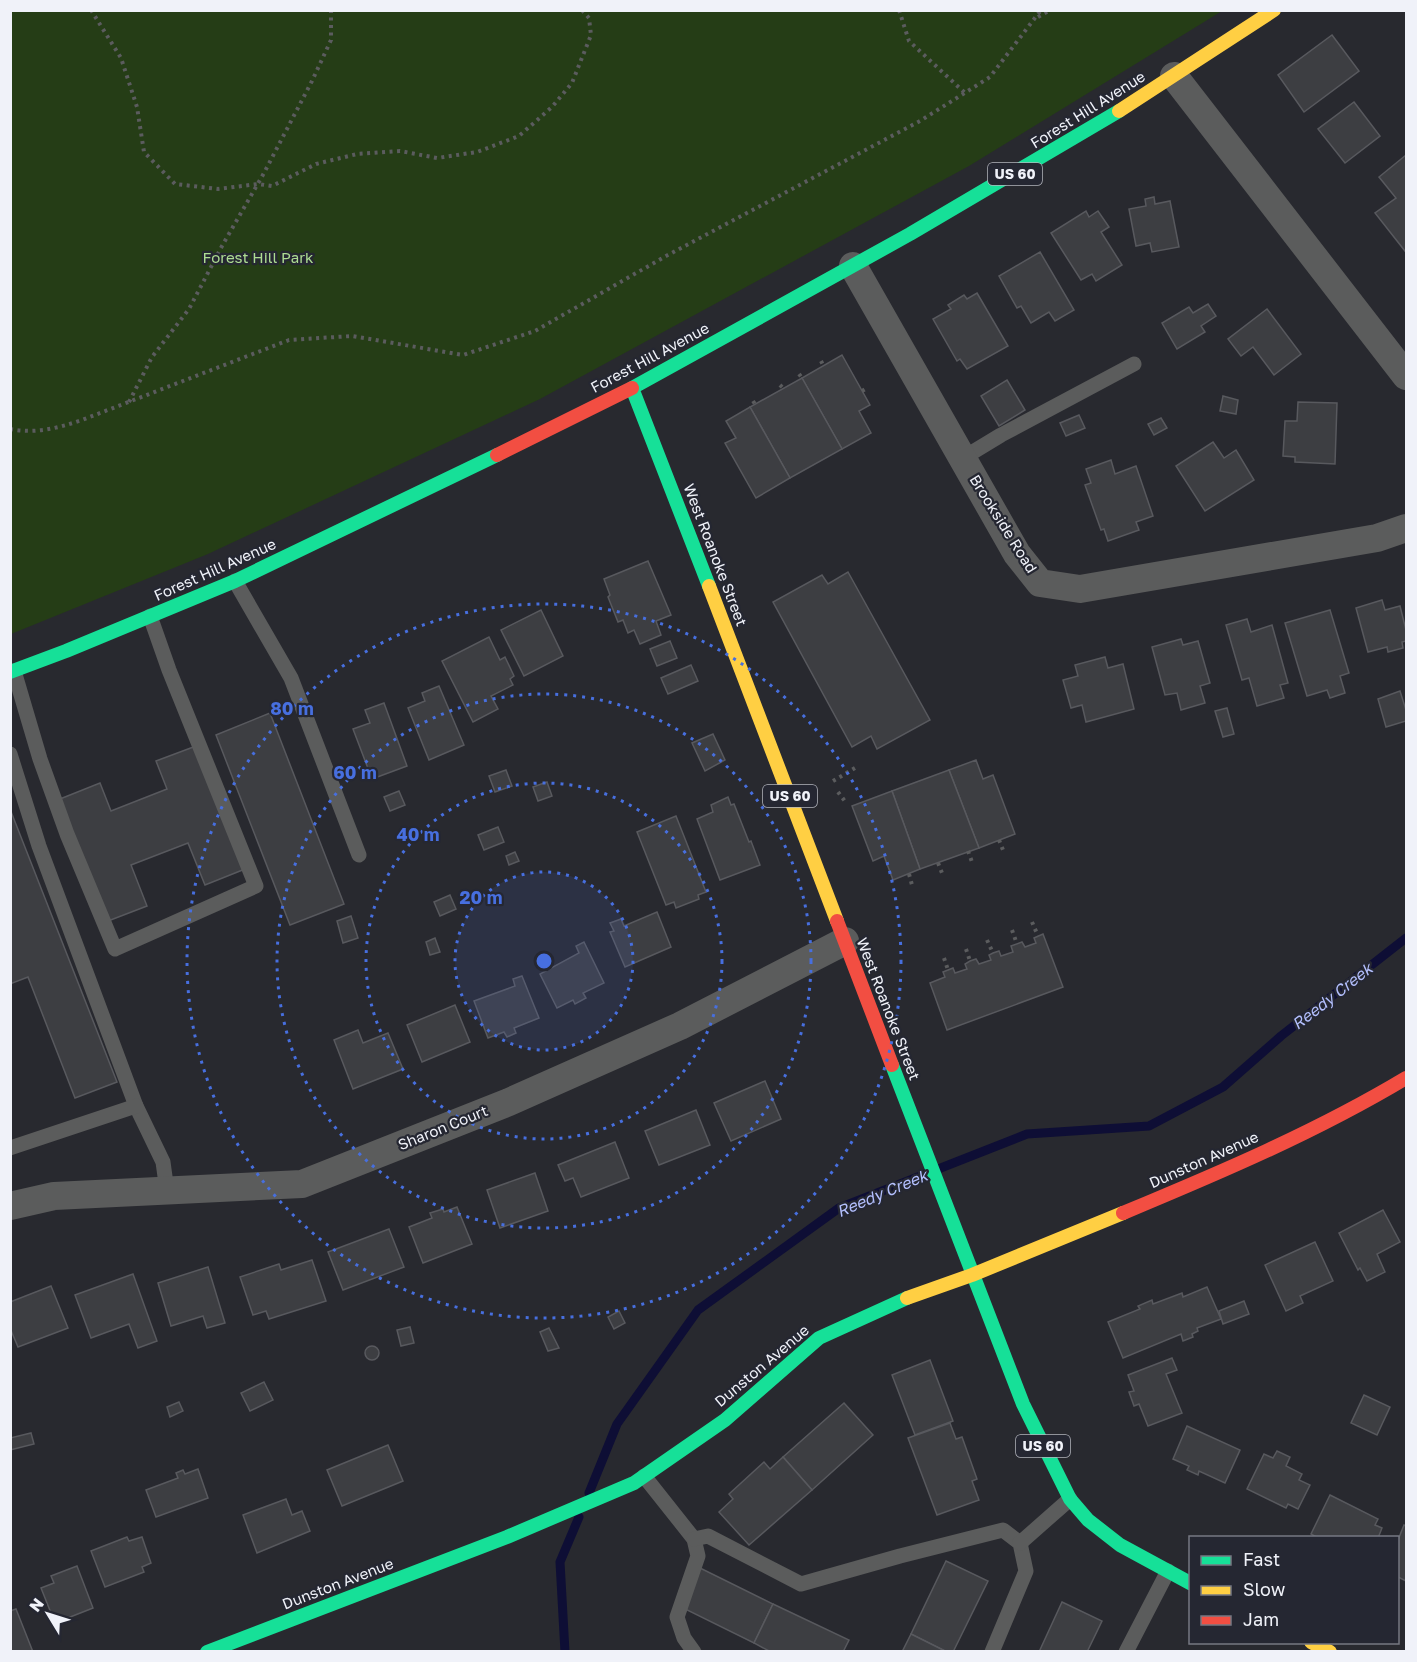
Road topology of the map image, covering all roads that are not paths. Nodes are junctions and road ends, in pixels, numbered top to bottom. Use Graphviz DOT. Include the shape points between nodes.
graph roads {
  1 [pos="1274,10"];
  2 [pos="1174,76"];
  3 [pos="853,266"];
  4 [pos="1134,364"];
  5 [pos="1407,376"];
  6 [pos="632,388"];
  7 [pos="963,458"];
  8 [pos="1407,528"];
  9 [pos="235,581"];
  10 [pos="150,616"];
  11 [pos="12,672"];
  12 [pos="10,754"];
  13 [pos="359,855"];
  14 [pos="845,941"];
  15 [pos="1407,1078"];
  16 [pos="136,1107"];
  17 [pos="10,1148"];
  18 [pos="167,1191"];
  19 [pos="10,1206"];
  20 [pos="972,1275"];
  21 [pos="639,1480"];
  22 [pos="1070,1499"];
  23 [pos="694,1539"];
  24 [pos="1020,1543"];
  25 [pos="1168,1571"];
  26 [pos="1189,1582"];
  27 [pos="1315,1644"];
  28 [pos="207,1652"];
  29 [pos="694,1652"];
  30 [pos="992,1652"];
  31 [pos="1126,1652"];
  32 [pos="1330,1652"];
  1 -- 2 [label="main road, Forest Hill Avenue / US 60"];
  2 -- 3 [label="main road, Forest Hill Avenue / US 60" via="1068,143"];
  2 -- 5 [label="street"];
  3 -- 6 [label="main road, Forest Hill Avenue / US 60"];
  3 -- 7 [label="street, Brookside Road"];
  4 -- 7 [label="lane"];
  6 -- 9 [label="main road, Forest Hill Avenue"];
  6 -- 14 [label="main road, West Roanoke Street / US 60"];
  7 -- 8 [label="street, Brookside Road" via="1017,554 1040,583 1080,589 1377,538"];
  9 -- 10 [label="main road, Forest Hill Avenue"];
  9 -- 13 [label="lane" via="291,678"];
  10 -- 11 [label="main road, Forest Hill Avenue"];
  10 -- 11 [label="lane" via="256,886 116,949 63,824"];
  12 -- 16 [label="lane" via="39,846"];
  14 -- 18 [label="street, Sharon Court" via="680,1026 509,1102 302,1184"];
  14 -- 20 [label="main road, West Roanoke Street / US 60"];
  15 -- 20 [label="main road, Dunston Avenue" via="1229,1169"];
  16 -- 17 [label="lane"];
  16 -- 18 [label="lane" via="163,1162"];
  18 -- 19 [label="street, Sharon Court" via="54,1196"];
  20 -- 21 [label="main road, Dunston Avenue" via="897,1301 819,1338 725,1420"];
  20 -- 22 [label="main road, West Roanoke Street / US 60" via="1023,1404"];
  21 -- 23 [label="lane"];
  21 -- 28 [label="main road, Dunston Avenue" via="507,1537"];
  22 -- 24 [label="lane"];
  22 -- 25 [label="main road, West Roanoke Street / US 60" via="1088,1520 1120,1545"];
  23 -- 24 [label="lane" via="708,1536 801,1584 1002,1530"];
  23 -- 29 [label="lane" via="698,1556 677,1617"];
  24 -- 30 [label="lane" via="1026,1571"];
  25 -- 26 [label="main road, West Roanoke Street / US 60"];
  25 -- 31 [label="lane"];
  27 -- 32 [label="main road"];
}
